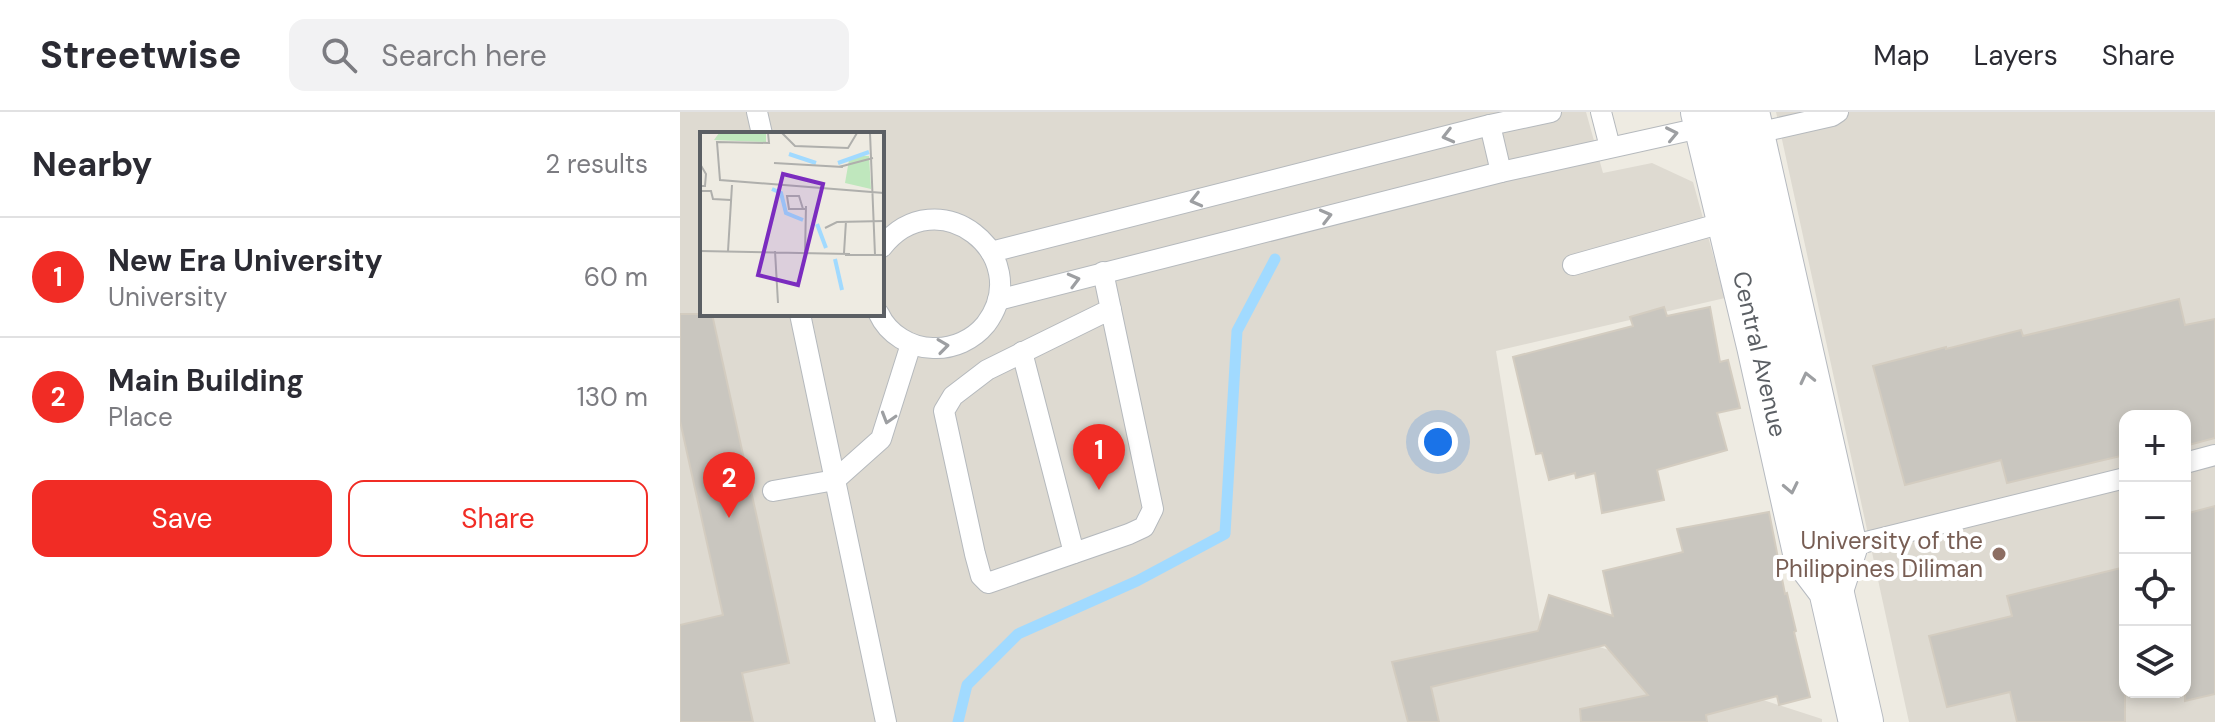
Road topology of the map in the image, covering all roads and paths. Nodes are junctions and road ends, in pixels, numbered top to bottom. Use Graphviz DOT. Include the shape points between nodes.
graph roads {
  1 [pos="757,112"];
  2 [pos="1551,112"];
  3 [pos="1601,112"];
  4 [pos="1838,112"];
  5 [pos="1704,119"];
  6 [pos="1749,121"];
  7 [pos="1490,125"];
  8 [pos="762,132"];
  9 [pos="1610,147"];
  10 [pos="1501,172"];
  11 [pos="1715,225"];
  12 [pos="884,244"];
  13 [pos="991,252"];
  14 [pos="1573,265"];
  15 [pos="1103,272"];
  16 [pos="998,300"];
  17 [pos="1111,309"];
  18 [pos="800,316"];
  19 [pos="880,316"];
  20 [pos="911,344"];
  21 [pos="1022,352"];
  22 [pos="2215,455"];
  23 [pos="2191,461"];
  24 [pos="835,480"];
  25 [pos="2119,480"];
  26 [pos="773,491"];
  27 [pos="1074,553"];
  28 [pos="1827,565"];
  29 [pos="886,722"];
  30 [pos="1861,722"];
  1 -- 8 [label="lane"];
  2 -- 7 [label="lane"];
  3 -- 9 [label="lane"];
  4 -- 6 [label="lane"];
  5 -- 6 [label="lane"];
  9 -- 5 [label="lane, one-way"];
  5 -- 28 [label="main road, Central Avenue, one-way" via="1759,346"];
  28 -- 6 [label="main road, Central Avenue, one-way"];
  7 -- 10 [label="lane"];
  7 -- 13 [label="lane, one-way"];
  9 -- 10 [label="lane"];
  15 -- 10 [label="lane, one-way"];
  11 -- 14 [label="lane"];
  12 -- 13 [label="lane" via="906,226 941,219 976,233"];
  13 -- 16 [label="lane" via="1000,282"];
  16 -- 15 [label="lane, one-way"];
  15 -- 17 [label="lane"];
  20 -- 16 [label="lane, one-way" via="947,348 965,342 980,331"];
  17 -- 21 [label="lane"];
  17 -- 27 [label="lane" via="1153,509 1144,527"];
  18 -- 24 [label="lane"];
  19 -- 20 [label="lane" via="895,335"];
  20 -- 24 [label="lane, one-way" via="881,439"];
  21 -- 27 [label="lane"];
  21 -- 27 [label="lane" via="987,370 953,396 944,411 975,554 988,583"];
  22 -- 23 [label="lane"];
  24 -- 26 [label="lane"];
  24 -- 29 [label="lane"];
  25 -- 28 [label="lane"];
  28 -- 30 [label="main road, Central Avenue"];
}
